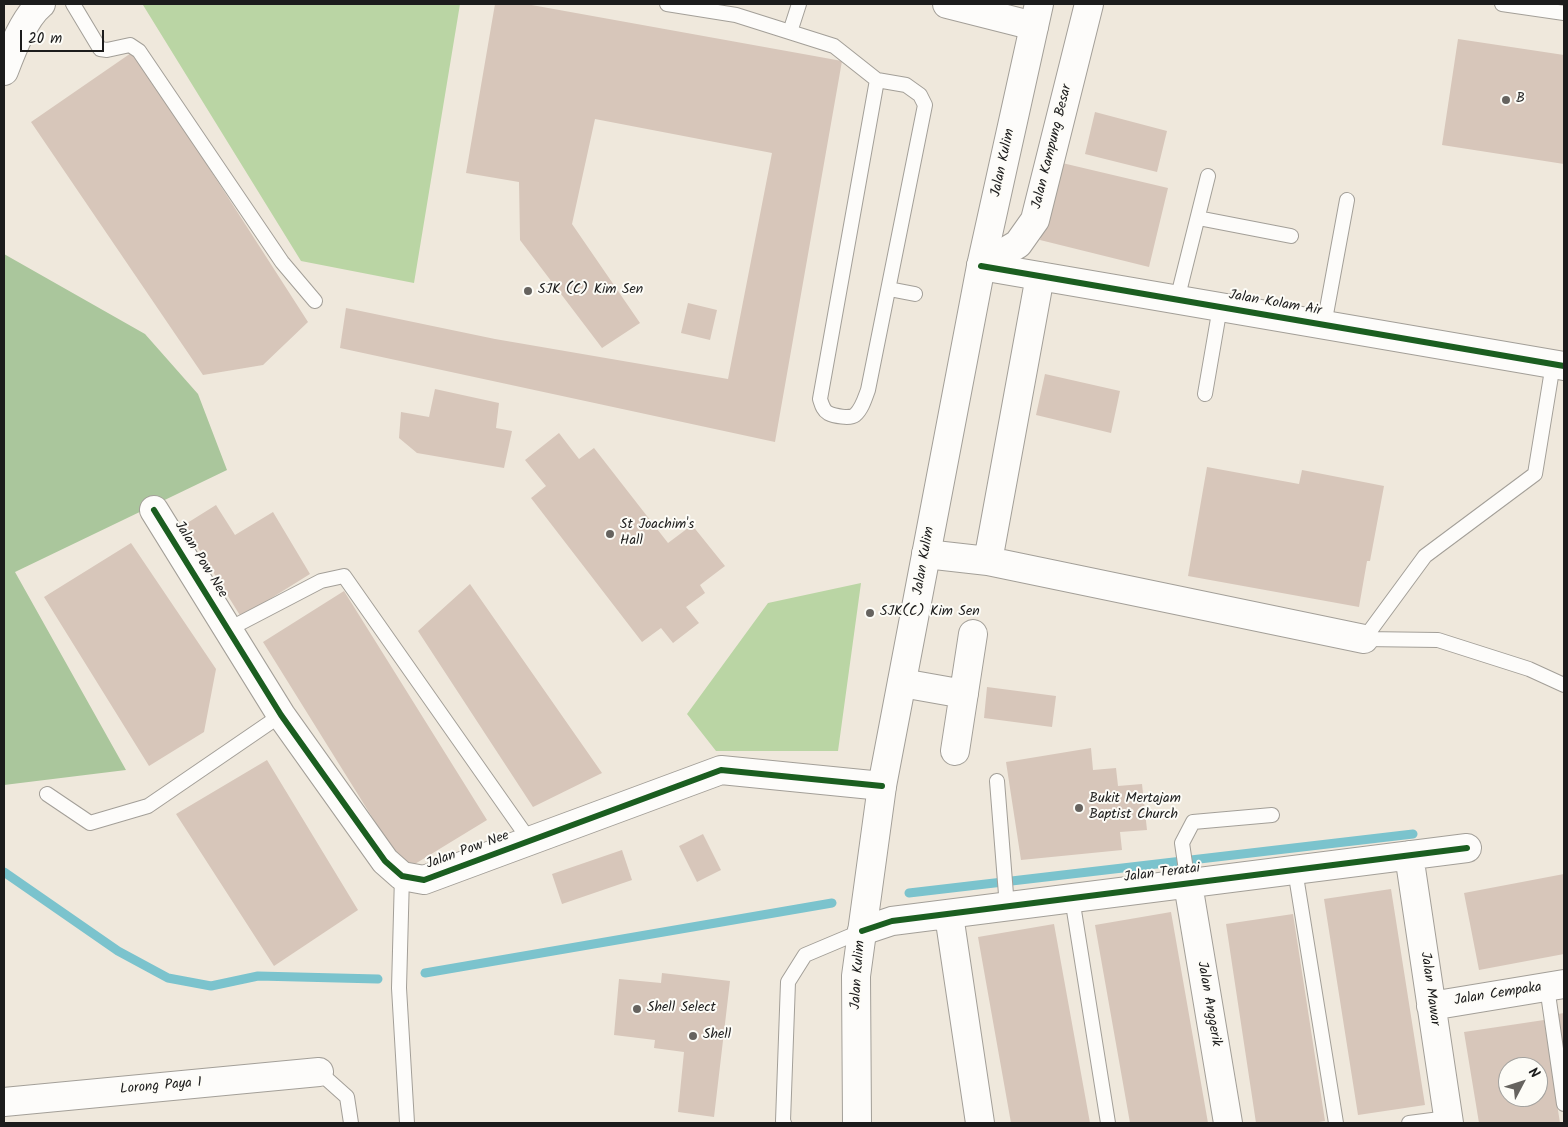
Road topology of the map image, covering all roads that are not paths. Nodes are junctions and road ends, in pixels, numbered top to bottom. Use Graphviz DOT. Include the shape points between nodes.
graph roads {
  1 [pos="41,4"];
  2 [pos="73,4"];
  3 [pos="667,4"];
  4 [pos="799,4"];
  5 [pos="947,4"];
  6 [pos="1089,4"];
  7 [pos="1502,4"];
  8 [pos="1564,12"];
  9 [pos="1036,15"];
  10 [pos="790,32"];
  11 [pos="4,71"];
  12 [pos="877,80"];
  13 [pos="1208,176"];
  14 [pos="1347,200"];
  15 [pos="1198,218"];
  16 [pos="1291,236"];
  17 [pos="981,266"];
  18 [pos="1040,276"];
  19 [pos="889,289"];
  20 [pos="915,294"];
  21 [pos="1177,300"];
  22 [pos="315,301"];
  23 [pos="1220,307"];
  24 [pos="1324,325"];
  25 [pos="1559,365"];
  26 [pos="1205,394"];
  27 [pos="154,510"];
  28 [pos="926,554"];
  29 [pos="988,561"];
  30 [pos="229,629"];
  31 [pos="973,634"];
  32 [pos="1364,639"];
  33 [pos="902,683"];
  34 [pos="1564,685"];
  35 [pos="964,694"];
  36 [pos="281,715"];
  37 [pos="955,751"];
  38 [pos="997,781"];
  39 [pos="882,786"];
  40 [pos="47,794"];
  41 [pos="1272,815"];
  42 [pos="530,841"];
  43 [pos="1467,848"];
  44 [pos="1409,855"];
  45 [pos="1295,870"];
  46 [pos="402,876"];
  47 [pos="1188,884"];
  48 [pos="1072,898"];
  49 [pos="1007,907"];
  50 [pos="950,914"];
  51 [pos="862,931"];
  52 [pos="1556,985"];
  53 [pos="1431,1006"];
  54 [pos="319,1072"];
  55 [pos="4,1102"];
  56 [pos="1564,1104"];
  57 [pos="1448,1121"];
  58 [pos="351,1123"];
  59 [pos="407,1123"];
  60 [pos="784,1123"];
  61 [pos="858,1123"];
  62 [pos="980,1123"];
  63 [pos="1108,1123"];
  64 [pos="1228,1123"];
  65 [pos="1336,1123"];
  66 [pos="1409,1123"];
  1 -- 11 [label="street" via="34,9"];
  2 -- 22 [label="lane" via="100,49 130,45 139,51 282,262"];
  3 -- 10 [label="lane" via="736,15"];
  4 -- 10 [label="lane"];
  5 -- 9 [label="street"];
  6 -- 17 [label="street, Jalan Kampung Besar" via="1035,220 1018,244"];
  7 -- 8 [label="lane"];
  9 -- 17 [label="street, Jalan Kulim"];
  10 -- 12 [label="lane" via="834,46"];
  12 -- 19 [label="lane" via="906,85 920,95 924,105"];
  12 -- 19 [label="lane" via="820,399 822,408 828,413 853,417 865,400"];
  13 -- 15 [label="lane"];
  14 -- 24 [label="lane"];
  15 -- 16 [label="lane"];
  15 -- 21 [label="lane"];
  17 -- 18 [label="street, Jalan Kolam Air"];
  17 -- 28 [label="street, Jalan Kulim"];
  18 -- 21 [label="street, Jalan Kolam Air"];
  18 -- 29 [label="street"];
  19 -- 20 [label="lane"];
  21 -- 23 [label="street, Jalan Kolam Air"];
  23 -- 24 [label="street, Jalan Kolam Air"];
  23 -- 26 [label="lane"];
  24 -- 25 [label="street, Jalan Kolam Air"];
  25 -- 32 [label="lane" via="1536,474 1426,556"];
  27 -- 30 [label="street, Jalan Pow Nee"];
  28 -- 29 [label="street"];
  28 -- 33 [label="street, Jalan Kulim"];
  29 -- 32 [label="street"];
  30 -- 36 [label="street, Jalan Pow Nee"];
  30 -- 42 [label="lane" via="321,581 344,576"];
  31 -- 35 [label="street"];
  32 -- 34 [label="lane" via="1438,640 1529,669"];
  33 -- 35 [label="street"];
  33 -- 39 [label="street, Jalan Kulim"];
  35 -- 37 [label="street"];
  36 -- 40 [label="lane" via="148,806 90,823"];
  36 -- 46 [label="street, Jalan Pow Nee" via="385,860"];
  38 -- 49 [label="lane"];
  39 -- 42 [label="street, Jalan Pow Nee" via="720,770"];
  39 -- 51 [label="street, Jalan Kulim"];
  41 -- 47 [label="lane" via="1193,822 1182,843"];
  42 -- 46 [label="street, Jalan Pow Nee" via="424,880"];
  43 -- 44 [label="street, Jalan Teratai"];
  44 -- 45 [label="street, Jalan Teratai"];
  44 -- 53 [label="street, Jalan Mawar"];
  45 -- 47 [label="street, Jalan Teratai"];
  45 -- 65 [label="lane"];
  46 -- 59 [label="lane" via="399,988"];
  47 -- 48 [label="street, Jalan Teratai"];
  47 -- 64 [label="street, Jalan Anggerik"];
  48 -- 49 [label="street, Jalan Teratai"];
  48 -- 63 [label="lane"];
  49 -- 50 [label="street, Jalan Teratai"];
  50 -- 51 [label="street, Jalan Teratai" via="892,920"];
  50 -- 62 [label="street"];
  51 -- 60 [label="lane" via="805,956 788,982"];
  51 -- 61 [label="street, Jalan Kulim" via="856,976"];
  52 -- 53 [label="street, Jalan Cempaka"];
  52 -- 56 [label="lane"];
  53 -- 57 [label="street, Jalan Mawar"];
  54 -- 55 [label="street, Lorong Paya 1"];
  54 -- 58 [label="lane" via="347,1097"];
  57 -- 66 [label="lane"];
}
